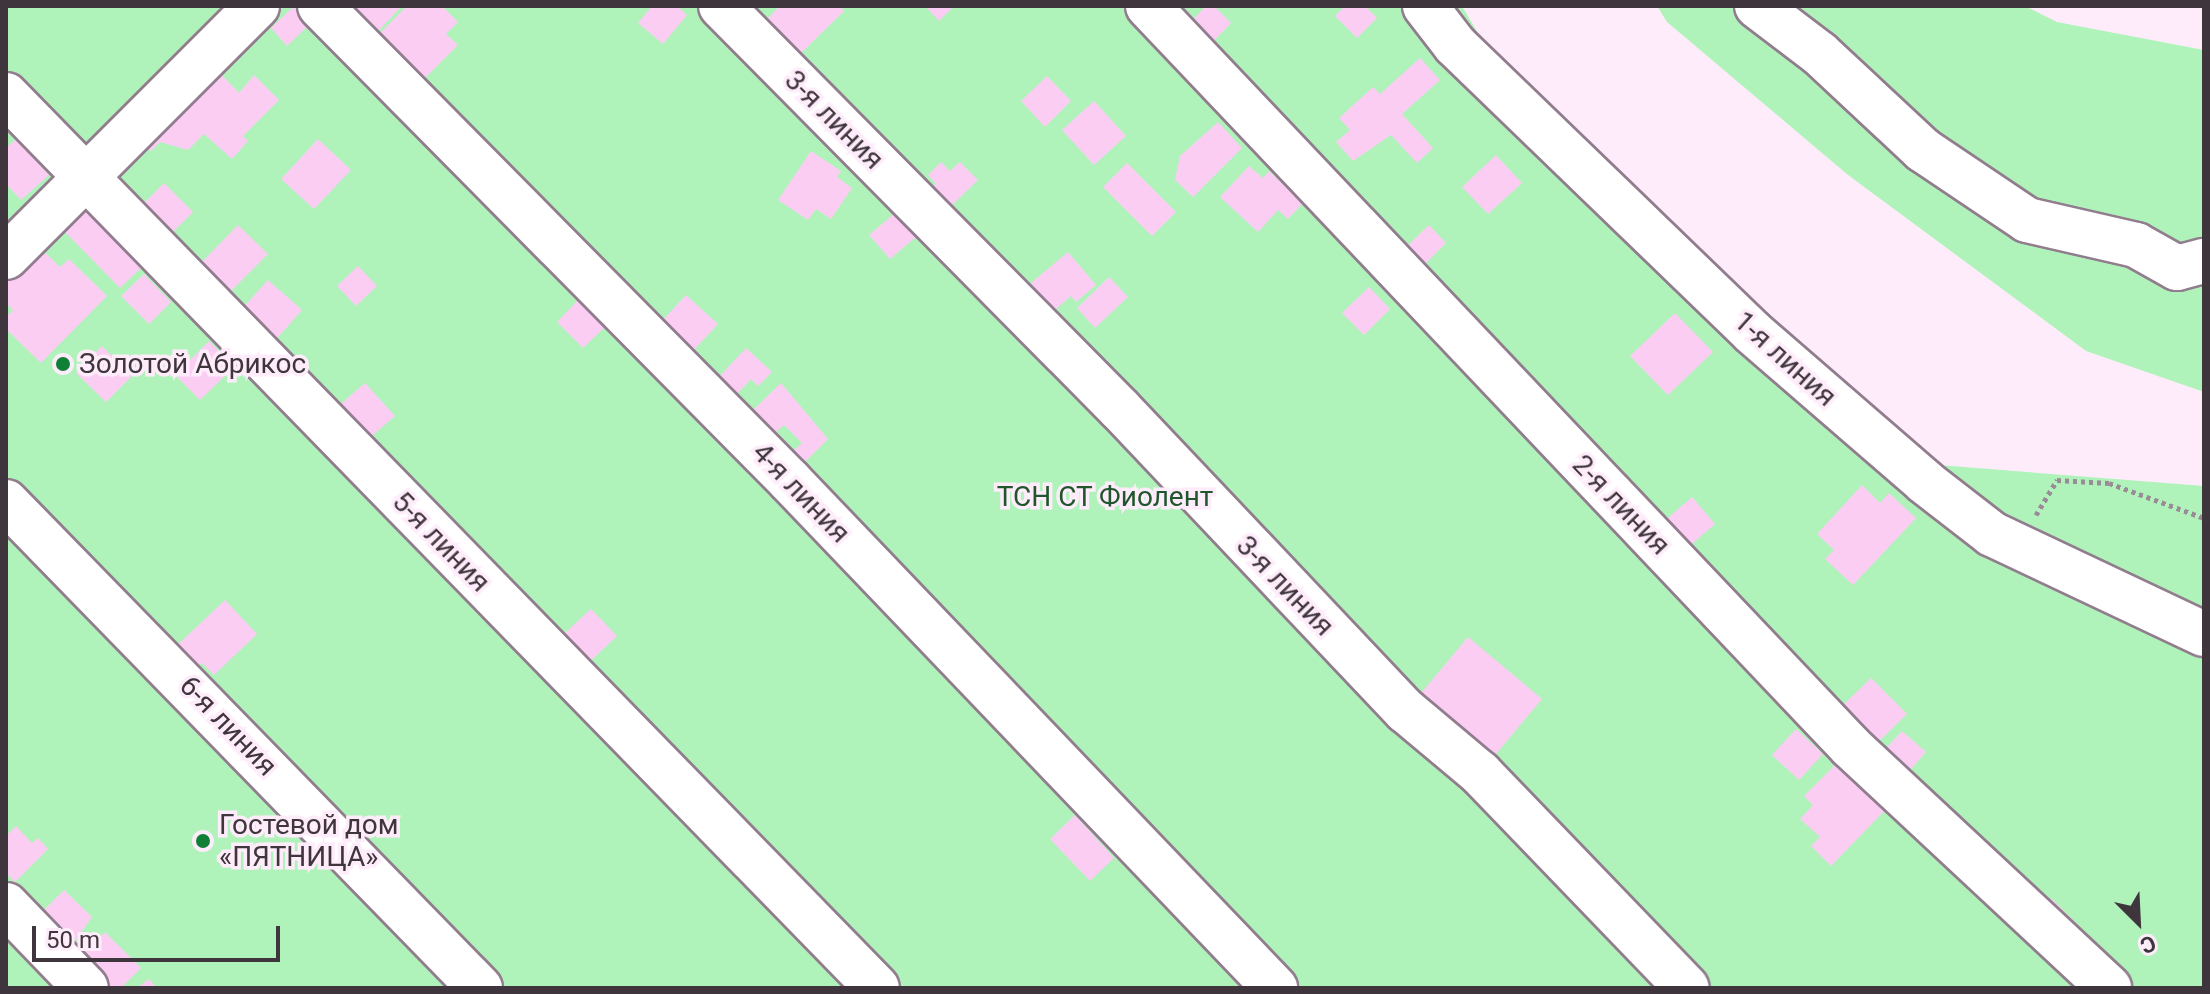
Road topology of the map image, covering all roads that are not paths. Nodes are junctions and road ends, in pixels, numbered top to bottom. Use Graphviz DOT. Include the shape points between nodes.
graph roads {
  1 [pos="257,6"];
  2 [pos="320,6"];
  3 [pos="721,6"];
  4 [pos="1148,6"];
  5 [pos="1425,6"];
  6 [pos="1757,6"];
  7 [pos="6,95"];
  8 [pos="82,179"];
  9 [pos="6,257"];
  10 [pos="2204,261"];
  11 [pos="6,502"];
  12 [pos="2204,634"];
  13 [pos="6,905"];
  14 [pos="86,988"];
  15 [pos="480,988"];
  16 [pos="877,988"];
  17 [pos="1275,988"];
  18 [pos="1687,988"];
  19 [pos="2109,988"];
  1 -- 8 [label="street"];
  2 -- 17 [label="street, 4-я линия" via="790,481"];
  3 -- 18 [label="street, 3-я линия" via="1120,409 1406,711 1480,773"];
  4 -- 19 [label="street, 2-я линия" via="1851,747"];
  5 -- 12 [label="street, 1-я линия" via="1455,45 1752,332 1925,482 1992,534"];
  6 -- 10 [label="street" via="1819,53 1923,150 2027,220 2136,245 2177,268"];
  7 -- 8 [label="street, 5-я линия"];
  8 -- 9 [label="street"];
  8 -- 16 [label="street, 5-я линия"];
  11 -- 15 [label="street, 6-я линия"];
  13 -- 14 [label="street"];
}
